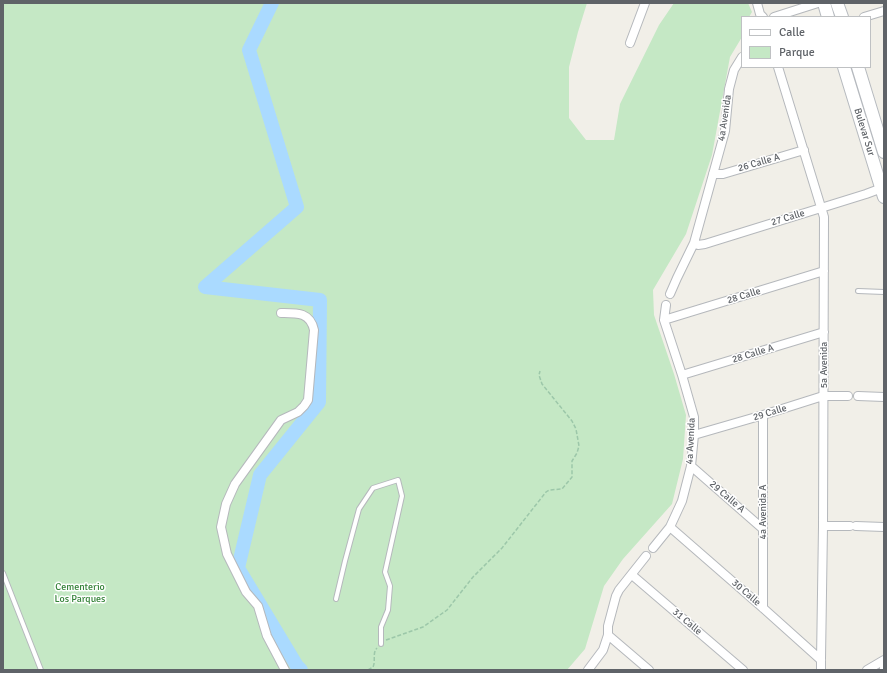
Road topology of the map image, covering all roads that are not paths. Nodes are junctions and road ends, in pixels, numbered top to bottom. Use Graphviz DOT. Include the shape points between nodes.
graph roads {
  1 [pos="645,3"];
  2 [pos="757,3"];
  3 [pos="818,3"];
  4 [pos="824,3"];
  5 [pos="837,3"];
  6 [pos="884,11"];
  7 [pos="762,16"];
  8 [pos="777,16"];
  9 [pos="828,16"];
  10 [pos="842,16"];
  11 [pos="867,16"];
  12 [pos="630,43"];
  13 [pos="741,59"];
  14 [pos="778,68"];
  15 [pos="844,68"];
  16 [pos="858,68"];
  17 [pos="804,150"];
  18 [pos="884,152"];
  19 [pos="713,174"];
  20 [pos="883,191"];
  21 [pos="822,208"];
  22 [pos="694,244"];
  23 [pos="824,271"];
  24 [pos="858,291"];
  25 [pos="884,292"];
  26 [pos="670,294"];
  27 [pos="666,305"];
  28 [pos="281,313"];
  29 [pos="664,320"];
  30 [pos="824,332"];
  31 [pos="682,375"];
  32 [pos="824,396"];
  33 [pos="848,396"];
  34 [pos="858,396"];
  35 [pos="884,397"];
  36 [pos="763,415"];
  37 [pos="694,436"];
  38 [pos="691,466"];
  39 [pos="823,526"];
  40 [pos="670,527"];
  41 [pos="884,527"];
  42 [pos="763,529"];
  43 [pos="653,548"];
  44 [pos="646,556"];
  45 [pos="3,573"];
  46 [pos="632,575"];
  47 [pos="336,599"];
  48 [pos="763,608"];
  49 [pos="608,635"];
  50 [pos="381,644"];
  51 [pos="821,660"];
  52 [pos="884,660"];
  53 [pos="41,670"];
  54 [pos="284,670"];
  55 [pos="588,670"];
  56 [pos="649,670"];
  57 [pos="743,670"];
  58 [pos="821,670"];
  59 [pos="867,670"];
  1 -- 12 [label="street"];
  2 -- 7 [label="street"];
  3 -- 8 [label="street"];
  4 -- 9 [label="main road"];
  5 -- 10 [label="main road"];
  6 -- 11 [label="street"];
  13 -- 19 [label="street, 4a Avenida" via="734,70 729,89 725,130"];
  14 -- 17 [label="street, 5a Avenida"];
  15 -- 20 [label="main road, Bulevar Sur"];
  16 -- 18 [label="main road, Bulevar Sur"];
  17 -- 19 [label="street, 26 Calle A" via="723,174"];
  17 -- 21 [label="street, 5a Avenida"];
  19 -- 22 [label="street, 4a Avenida"];
  20 -- 21 [label="street, 27 Calle"];
  21 -- 22 [label="street, 27 Calle" via="705,244"];
  21 -- 23 [label="street, 5a Avenida"];
  22 -- 26 [label="street, 4a Avenida"];
  23 -- 29 [label="street, 28 Calle"];
  23 -- 30 [label="street, 5a Avenida"];
  24 -- 25 [label="lane"];
  27 -- 29 [label="street, 4a Avenida"];
  28 -- 54 [label="street" via="298,313 306,316 312,323 314,330 308,400 298,412 281,420 235,484 226,504 221,527 227,554 246,592 258,606 267,636"];
  29 -- 31 [label="street, 4a Avenida"];
  30 -- 31 [label="street, 28 Calle A"];
  30 -- 32 [label="street, 5a Avenida"];
  31 -- 37 [label="street, 4a Avenida" via="694,417"];
  32 -- 33 [label="street, 29 Calle"];
  32 -- 36 [label="street, 29 Calle"];
  32 -- 39 [label="street, 5a Avenida"];
  34 -- 35 [label="street"];
  36 -- 37 [label="street, 29 Calle"];
  36 -- 42 [label="street, 4a Avenida A"];
  37 -- 38 [label="street, 4a Avenida"];
  38 -- 40 [label="street, 4a Avenida" via="682,501"];
  38 -- 42 [label="street, 29 Calle A"];
  39 -- 41 [label="street"];
  39 -- 51 [label="street, 5a Avenida"];
  40 -- 43 [label="street, 4a Avenida"];
  40 -- 48 [label="street, 30 Calle"];
  42 -- 48 [label="street, 4a Avenida A"];
  44 -- 46 [label="street"];
  45 -- 53 [label="lane"];
  46 -- 49 [label="street" via="616,596"];
  46 -- 57 [label="street, 31 Calle"];
  47 -- 50 [label="lane" via="359,509 373,488 398,480 402,496 386,572 390,586 388,610 381,627"];
  48 -- 51 [label="street, 30 Calle"];
  49 -- 55 [label="street" via="603,650"];
  49 -- 56 [label="street"];
  51 -- 58 [label="street, 5a Avenida"];
  52 -- 59 [label="street"];
}
